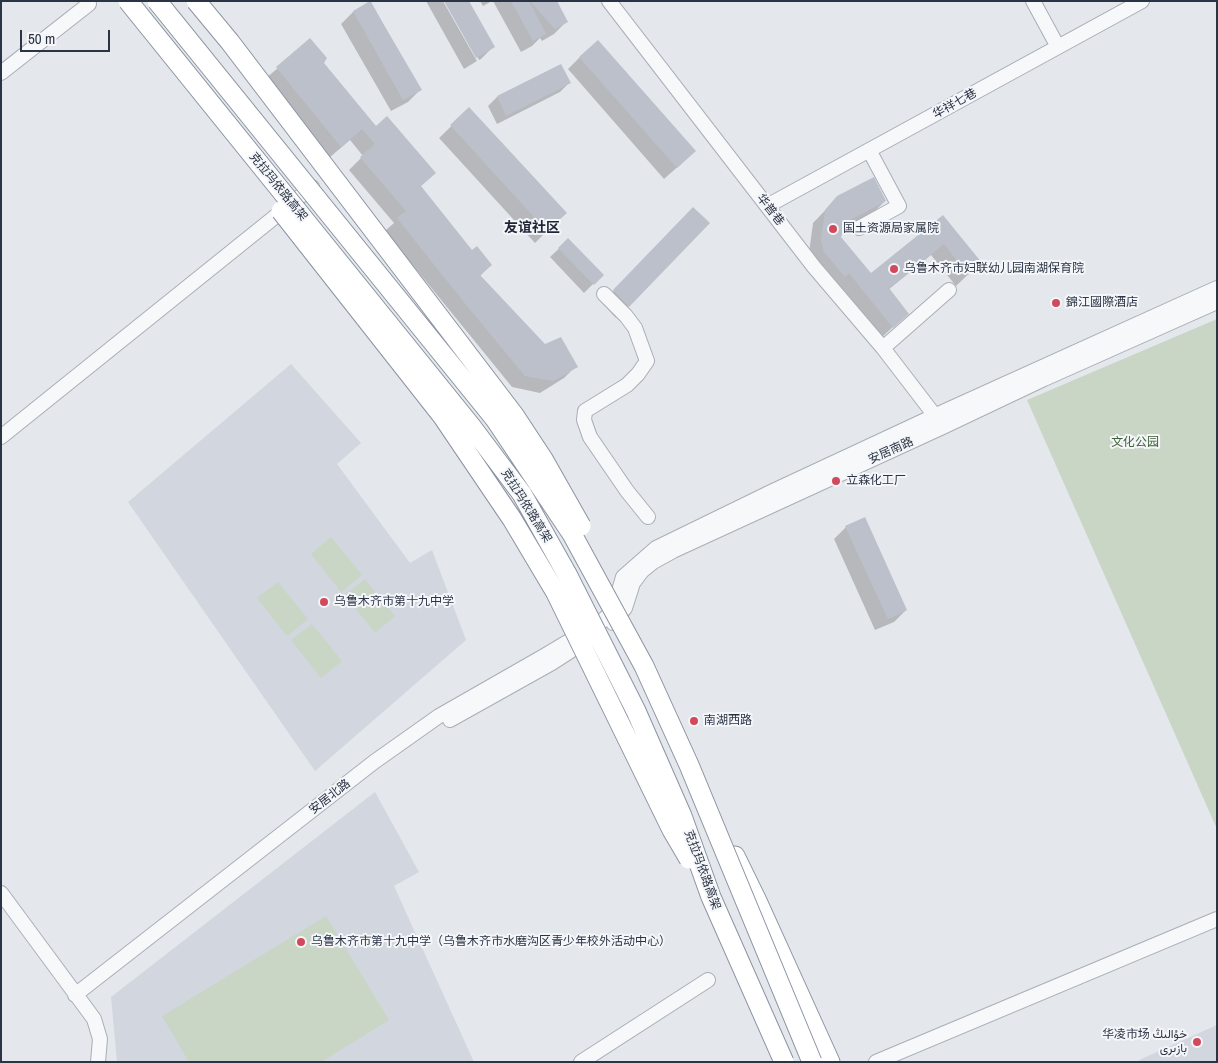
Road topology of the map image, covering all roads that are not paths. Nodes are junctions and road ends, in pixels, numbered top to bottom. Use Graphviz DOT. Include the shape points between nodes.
graph roads {
  1 [pos="128,1"];
  2 [pos="157,1"];
  3 [pos="196,1"];
  4 [pos="609,1"];
  5 [pos="1033,1"];
  6 [pos="1142,1"];
  7 [pos="89,4"];
  8 [pos="1058,47"];
  9 [pos="1,73"];
  10 [pos="869,150"];
  11 [pos="312,187"];
  12 [pos="767,206"];
  13 [pos="280,211"];
  14 [pos="859,228"];
  15 [pos="1217,288"];
  16 [pos="949,290"];
  17 [pos="604,294"];
  18 [pos="1217,302"];
  19 [pos="883,348"];
  20 [pos="936,415"];
  21 [pos="943,427"];
  22 [pos="1,437"];
  23 [pos="648,517"];
  24 [pos="598,628"];
  25 [pos="644,666"];
  26 [pos="689,765"];
  27 [pos="1,893"];
  28 [pos="711,897"];
  29 [pos="1217,919"];
  30 [pos="708,980"];
  31 [pos="82,996"];
  32 [pos="759,1006"];
  33 [pos="98,1062"];
  34 [pos="106,1062"];
  35 [pos="581,1062"];
  36 [pos="775,1062"];
  37 [pos="784,1062"];
  38 [pos="812,1062"];
  39 [pos="830,1062"];
  40 [pos="876,1062"];
  1 -- 28 [label="highway, 克拉玛依路高架, bridge" via="471,426 522,494 568,576 636,711 682,816"];
  2 -- 25 [label="highway, 克拉玛依路高架, bridge" via="495,419 572,534"];
  3 -- 25 [label="highway, bridge" via="514,415 593,548"];
  4 -- 12 [label="street, 华普巷"];
  5 -- 8 [label="street"];
  6 -- 8 [label="street, 华祥七巷"];
  7 -- 9 [label="street"];
  8 -- 10 [label="street, 华祥七巷"];
  10 -- 12 [label="street, 华祥七巷"];
  10 -- 14 [label="street" via="899,206"];
  11 -- 13 [label="street"];
  12 -- 19 [label="street, 华普巷"];
  13 -- 22 [label="street"];
  13 -- 28 [label="highway, bridge" via="443,418 512,519 556,593 672,830"];
  15 -- 20 [label="street, 安居南路"];
  16 -- 19 [label="street"];
  17 -- 23 [label="street" via="635,328 647,362 627,385 585,411 584,420 590,438"];
  18 -- 21 [label="street, 安居南路"];
  19 -- 20 [label="street, 华普巷"];
  20 -- 21 [label="street, 华普巷"];
  20 -- 24 [label="street, 安居南路" via="656,548 623,577 613,611"];
  21 -- 24 [label="street, 安居南路" via="653,562 633,584 625,608 617,619"];
  24 -- 31 [label="street, 安居北路" via="431,722 374,762"];
  25 -- 26 [label="highway, 克拉玛依路高架, bridge"];
  26 -- 38 [label="highway, 克拉玛依路高架, bridge"];
  26 -- 39 [label="highway, bridge" via="757,901"];
  27 -- 31 [label="street"];
  28 -- 32 [label="highway, 克拉玛依路高架, bridge"];
  29 -- 40 [label="street"];
  30 -- 35 [label="street"];
  31 -- 33 [label="street" via="100,1039"];
  31 -- 34 [label="street" via="101,1016 107,1036"];
  32 -- 36 [label="highway, bridge"];
  32 -- 37 [label="highway, 克拉玛依路高架, bridge"];
}
